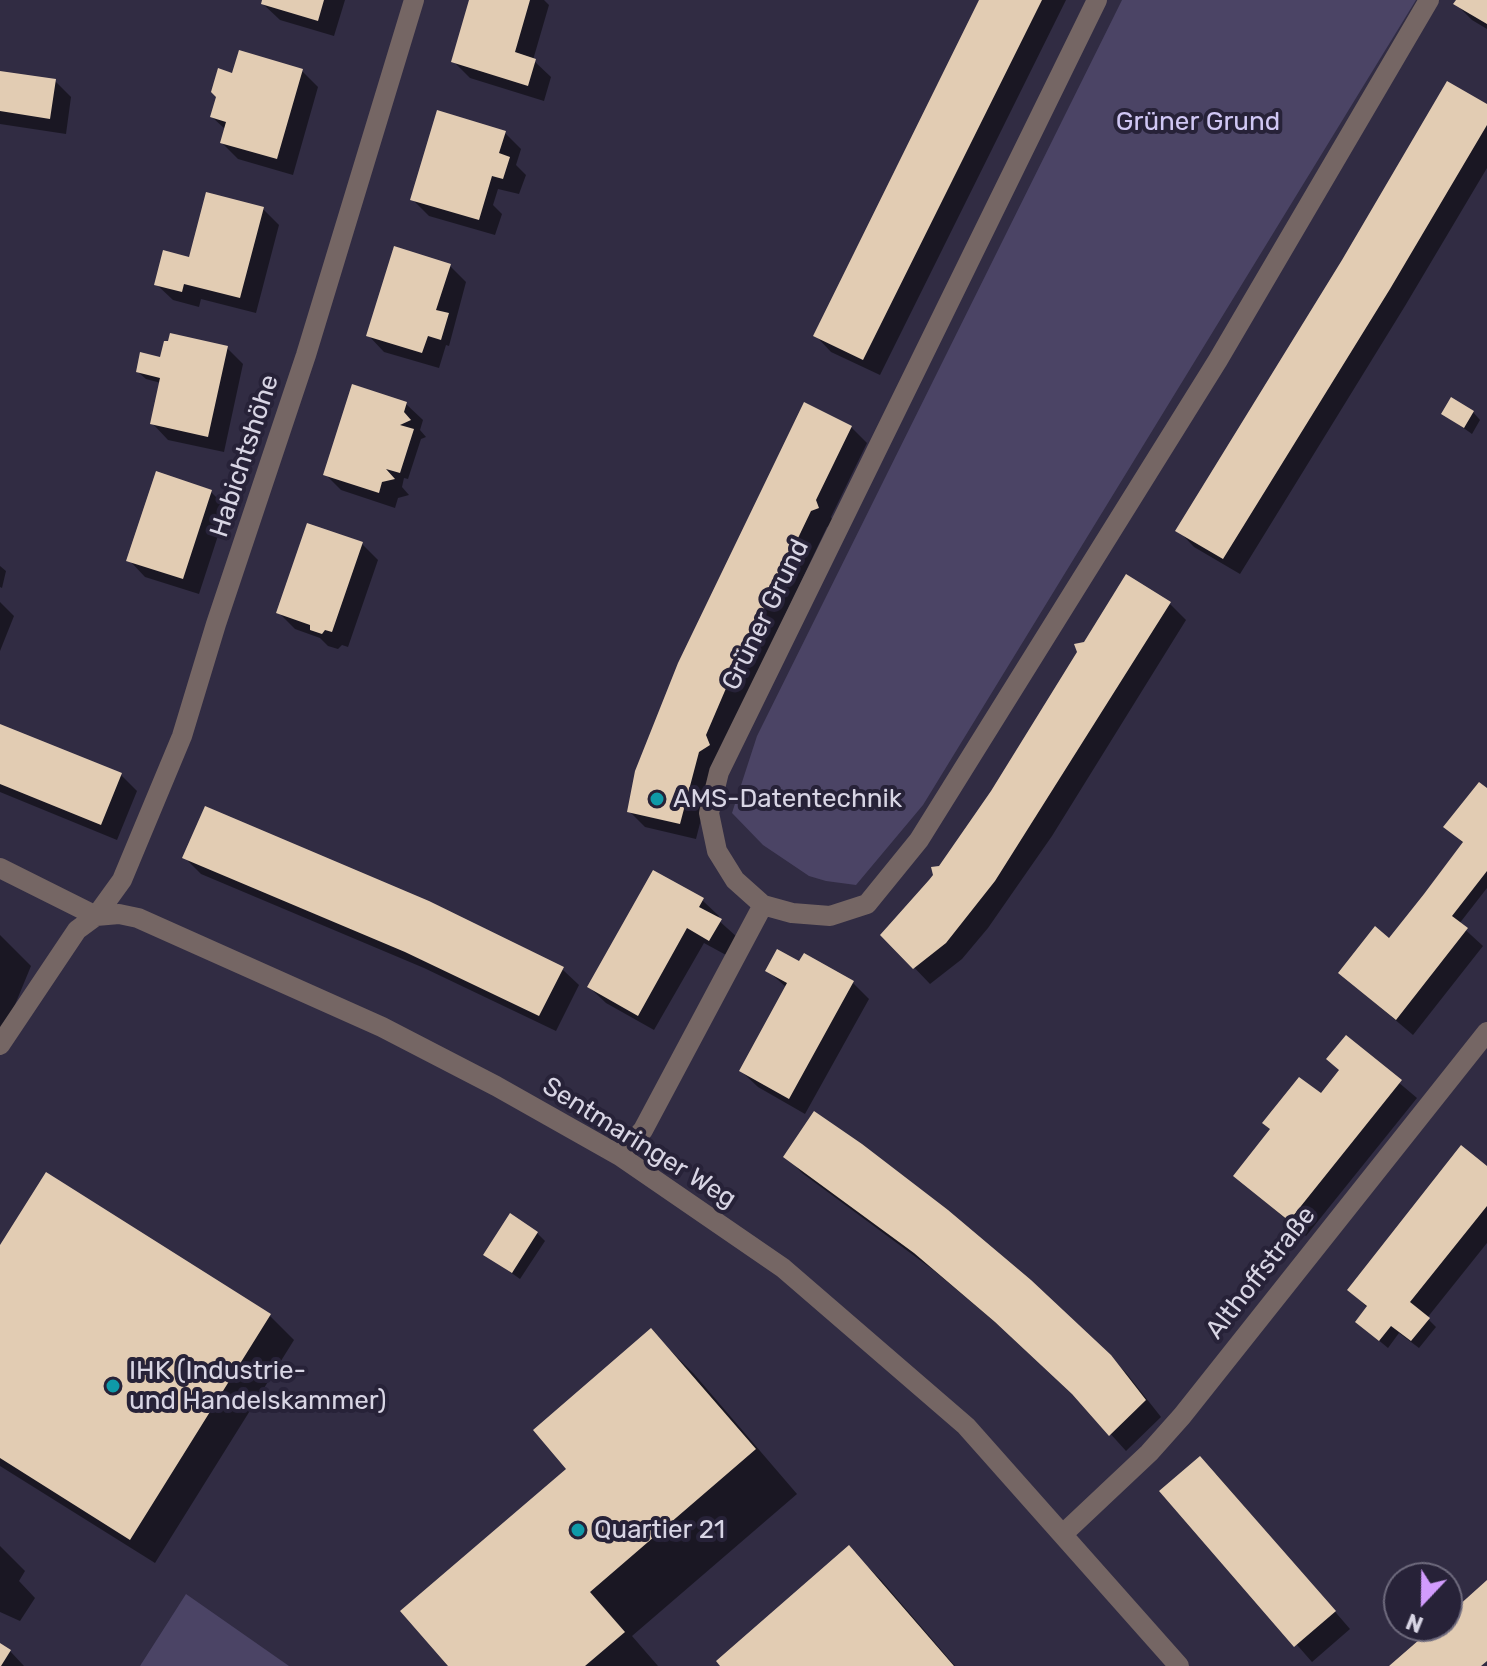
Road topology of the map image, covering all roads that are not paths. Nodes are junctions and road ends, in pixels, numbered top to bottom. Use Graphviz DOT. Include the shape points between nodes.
graph roads {
  1 [pos="414,0"];
  2 [pos="1097,0"];
  3 [pos="1429,0"];
  4 [pos="0,868"];
  5 [pos="763,905"];
  6 [pos="96,916"];
  7 [pos="1487,1032"];
  8 [pos="0,1045"];
  9 [pos="620,1156"];
  10 [pos="1063,1534"];
  11 [pos="1179,1666"];
  1 -- 6 [label="street, Habichtshöhe" via="182,736 122,880"];
  2 -- 5 [label="street, Grüner Grund" via="719,772 709,813 717,851 735,880"];
  3 -- 5 [label="street, Grüner Grund" via="1218,360 919,840 867,904 821,916"];
  4 -- 6 [label="street"];
  5 -- 9 [label="street" via="643,1130"];
  6 -- 8 [label="street" via="77,930"];
  6 -- 9 [label="street, Sentmaringer Weg" via="138,918 382,1027"];
  7 -- 10 [label="street, Althoffstraße" via="1182,1416"];
  9 -- 10 [label="street, Sentmaringer Weg" via="795,1277 966,1426"];
  10 -- 11 [label="street, Sentmaringer Weg"];
}
